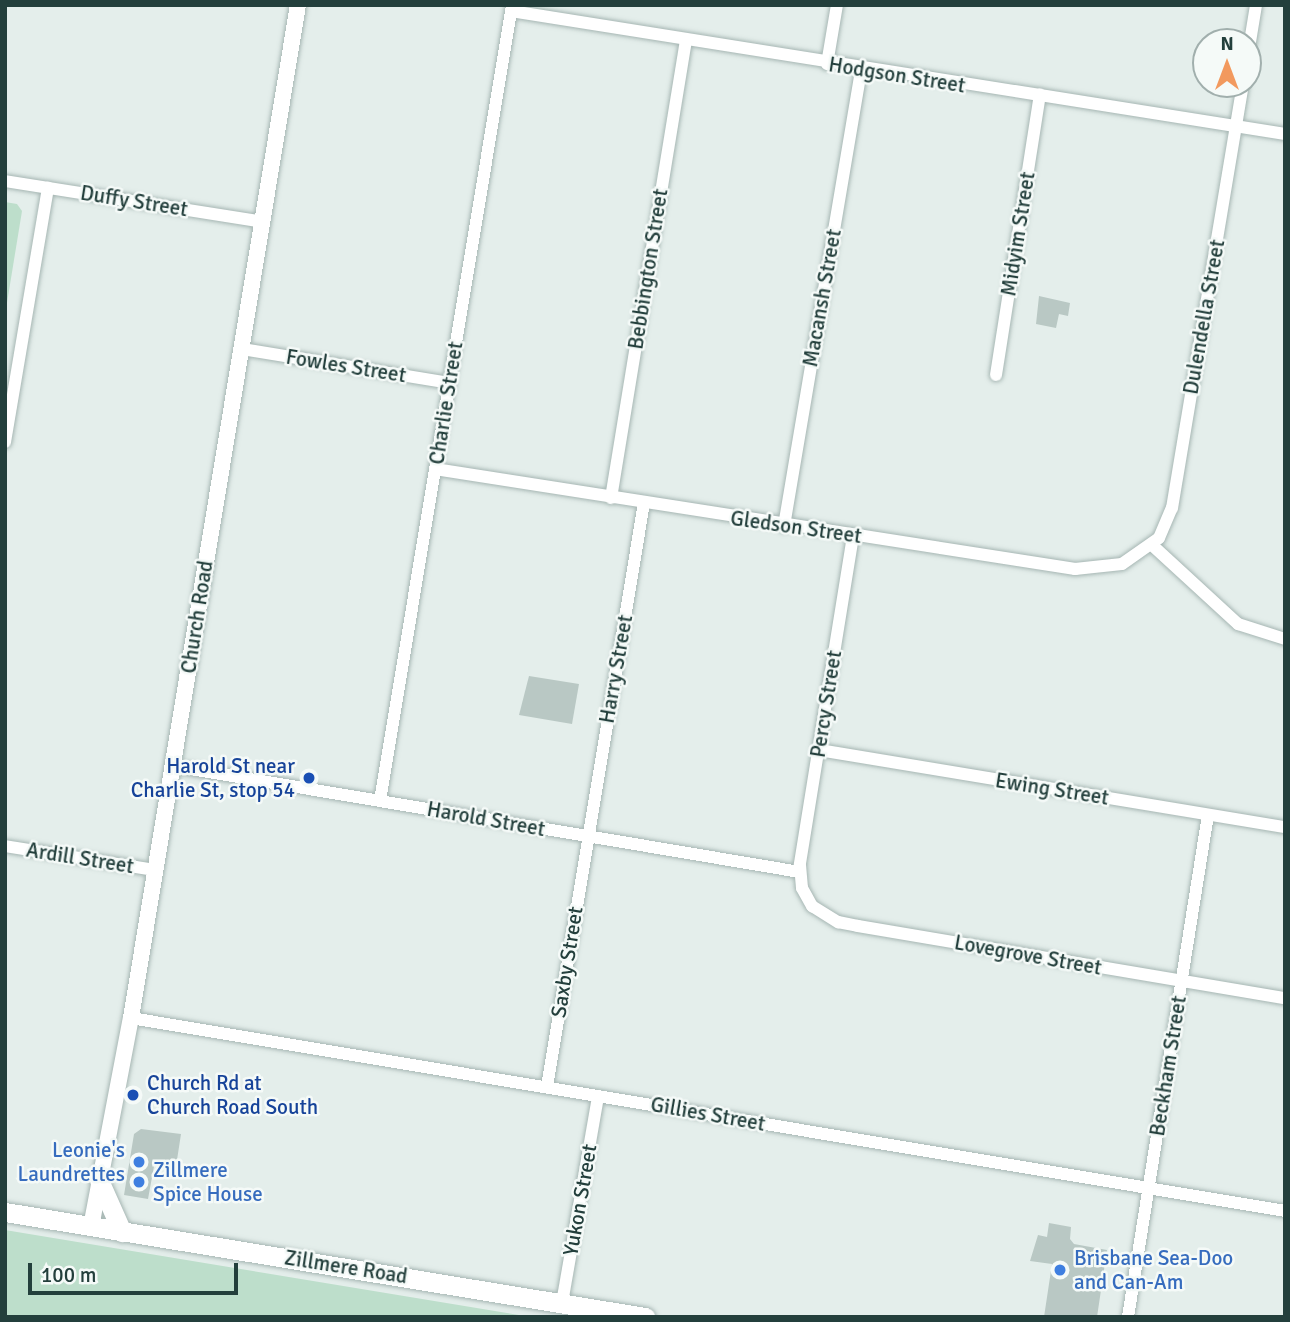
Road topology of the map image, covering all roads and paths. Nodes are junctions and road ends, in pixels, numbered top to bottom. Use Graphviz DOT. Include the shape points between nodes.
graph roads {
  1 [pos="298,5"];
  2 [pos="837,5"];
  3 [pos="1256,5"];
  4 [pos="511,8"];
  5 [pos="1252,28"];
  6 [pos="686,40"];
  7 [pos="827,64"];
  8 [pos="861,69"];
  9 [pos="1040,94"];
  10 [pos="1241,98"];
  11 [pos="1236,126"];
  12 [pos="1285,134"];
  13 [pos="5,181"];
  14 [pos="48,188"];
  15 [pos="263,222"];
  16 [pos="242,349"];
  17 [pos="996,375"];
  18 [pos="449,383"];
  19 [pos="9,398"];
  20 [pos="5,442"];
  21 [pos="435,469"];
  22 [pos="611,498"];
  23 [pos="644,503"];
  24 [pos="784,526"];
  25 [pos="853,536"];
  26 [pos="1152,545"];
  27 [pos="1285,639"];
  28 [pos="819,750"];
  29 [pos="173,766"];
  30 [pos="380,801"];
  31 [pos="1208,814"];
  32 [pos="1285,827"];
  33 [pos="588,836"];
  34 [pos="5,846"];
  35 [pos="155,870"];
  36 [pos="800,872"];
  37 [pos="1182,981"];
  38 [pos="1285,998"];
  39 [pos="131,1018"];
  40 [pos="547,1087"];
  41 [pos="598,1096"];
  42 [pos="99,1180"];
  43 [pos="1147,1188"];
  44 [pos="1285,1211"];
  45 [pos="5,1212"];
  46 [pos="91,1227"];
  47 [pos="122,1232"];
  48 [pos="562,1303"];
  49 [pos="645,1317"];
  50 [pos="1128,1317"];
  1 -- 15 [label="street, Church Road"];
  2 -- 7 [label="street"];
  3 -- 5 [label="street"];
  4 -- 6 [label="street, Hodgson Street"];
  4 -- 18 [label="street, Charlie Street"];
  6 -- 7 [label="street, Hodgson Street"];
  6 -- 22 [label="street, Bebbington Street"];
  7 -- 8 [label="street, Hodgson Street"];
  8 -- 9 [label="street, Hodgson Street"];
  8 -- 24 [label="street, Macansh Street"];
  9 -- 11 [label="street, Hodgson Street"];
  9 -- 17 [label="street, Midyim Street"];
  10 -- 11 [label="street, Dulendella Street"];
  11 -- 12 [label="street, Hodgson Street"];
  11 -- 26 [label="street, Dulendella Street" via="1174,497 1164,530"];
  13 -- 14 [label="street, Duffy Street"];
  14 -- 15 [label="street, Duffy Street"];
  14 -- 19 [label="street"];
  15 -- 16 [label="street, Church Road"];
  16 -- 18 [label="street, Fowles Street"];
  16 -- 29 [label="street, Church Road"];
  18 -- 21 [label="street, Charlie Street"];
  19 -- 20 [label="street"];
  21 -- 22 [label="street, Gledson Street"];
  21 -- 30 [label="street, Charlie Street"];
  22 -- 23 [label="street, Gledson Street"];
  23 -- 24 [label="street, Gledson Street"];
  23 -- 33 [label="street, Harry Street"];
  24 -- 25 [label="street, Gledson Street"];
  25 -- 26 [label="street, Gledson Street" via="1087,570 1122,564"];
  25 -- 28 [label="street, Percy Street"];
  26 -- 27 [label="street" via="1238,624"];
  28 -- 31 [label="street, Ewing Street"];
  28 -- 36 [label="street, Percy Street"];
  29 -- 30 [label="street, Harold Street"];
  29 -- 35 [label="street, Church Road"];
  30 -- 33 [label="street, Harold Street"];
  31 -- 32 [label="street, Ewing Street"];
  31 -- 37 [label="street, Beckham Street"];
  33 -- 36 [label="street, Harold Street"];
  33 -- 40 [label="street, Saxby Street"];
  34 -- 35 [label="street, Ardill Street"];
  35 -- 39 [label="street, Church Road"];
  36 -- 37 [label="street, Lovegrove Street" via="807,900 838,922"];
  37 -- 38 [label="street, Lovegrove Street"];
  37 -- 43 [label="street, Beckham Street"];
  39 -- 40 [label="street, Gillies Street"];
  39 -- 42 [label="street, Church Road"];
  40 -- 41 [label="street, Gillies Street"];
  41 -- 43 [label="street, Gillies Street"];
  41 -- 48 [label="street, Yukon Street"];
  42 -- 46 [label="street, Church Road"];
  42 -- 47 [label="main road"];
  43 -- 44 [label="street, Gillies Street"];
  43 -- 50 [label="street, Beckham Street"];
  45 -- 46 [label="main road, Zillmere Road"];
  46 -- 47 [label="main road, Zillmere Road"];
  47 -- 48 [label="main road, Zillmere Road"];
  48 -- 49 [label="main road, Zillmere Road"];
}
